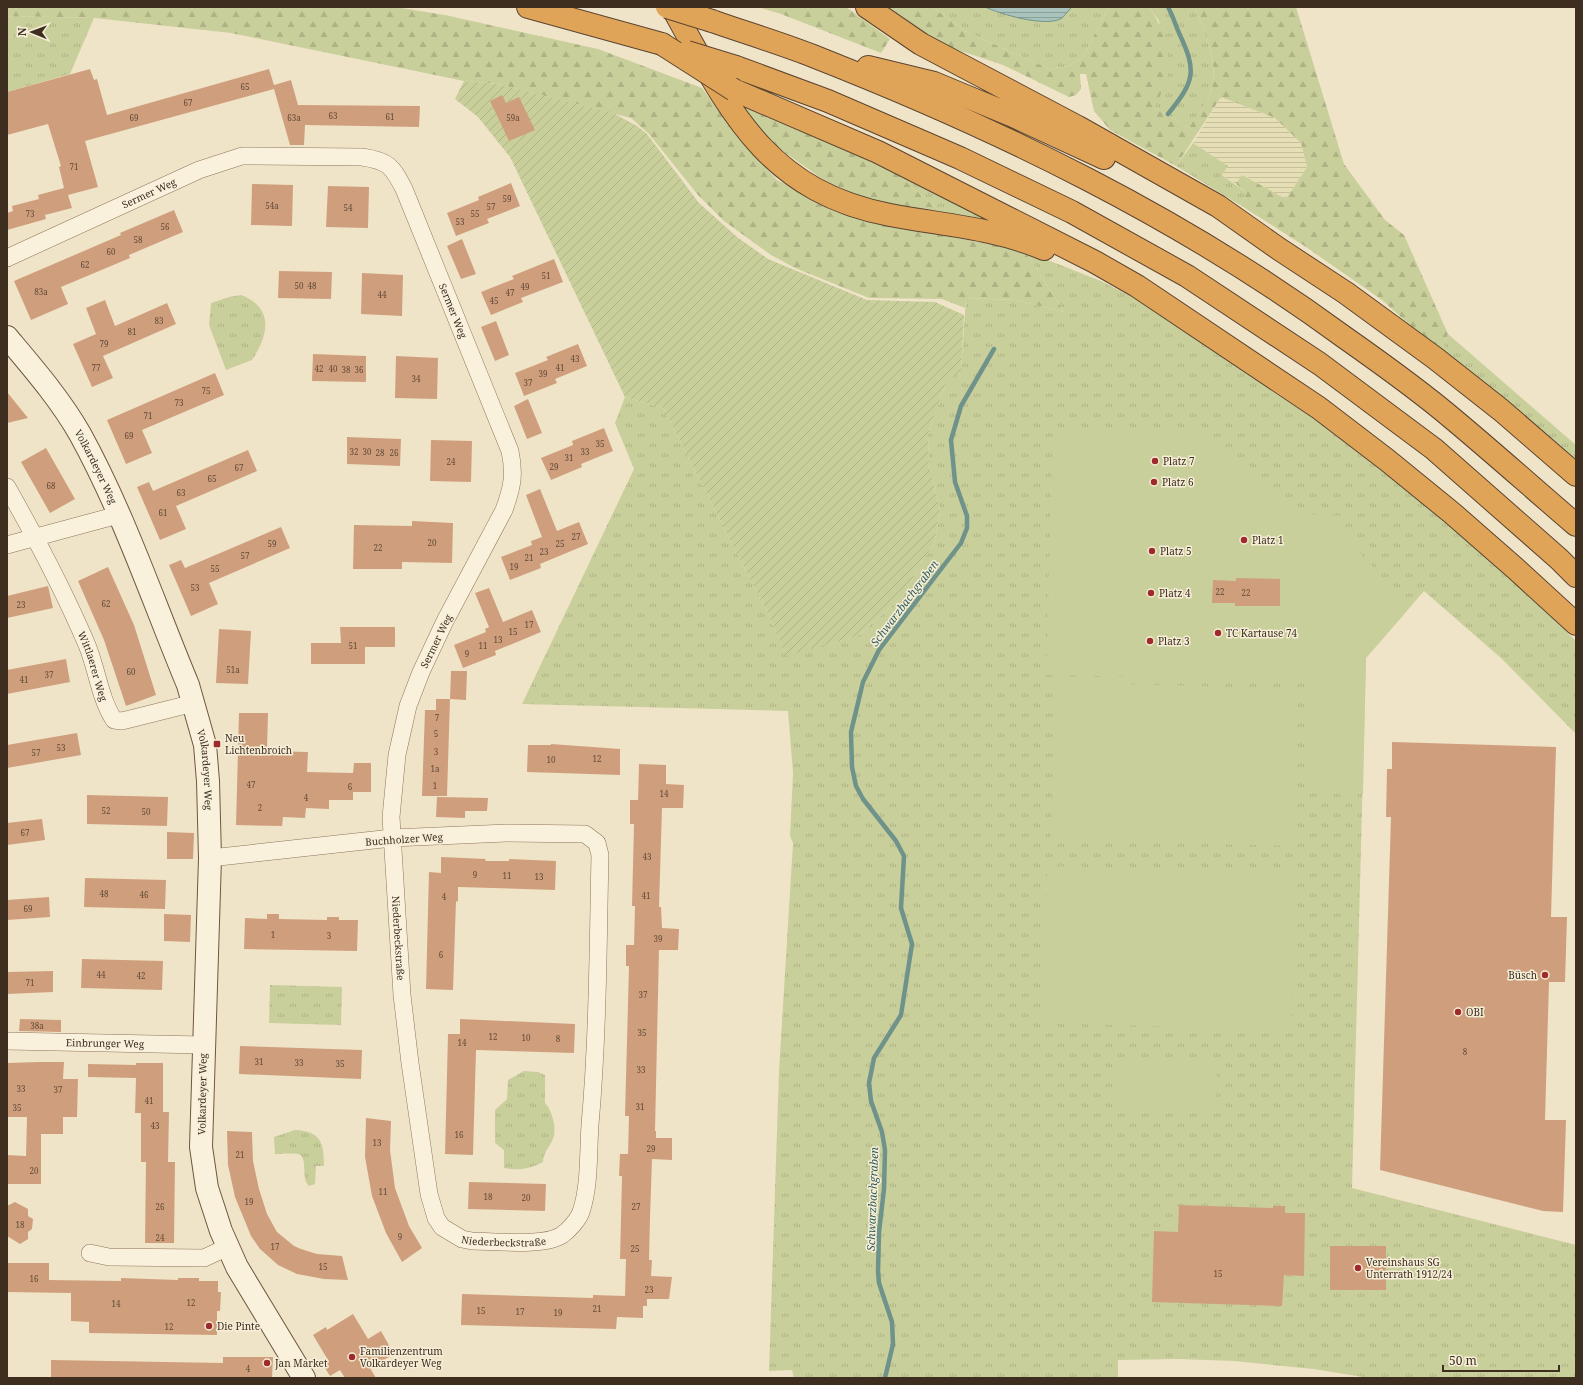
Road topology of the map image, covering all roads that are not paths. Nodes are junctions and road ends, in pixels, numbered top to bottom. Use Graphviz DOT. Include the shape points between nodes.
graph roads {
  1 [pos="528,7"];
  2 [pos="667,7"];
  3 [pos="672,7"];
  4 [pos="867,7"];
  5 [pos="662,44"];
  6 [pos="810,55"];
  7 [pos="1279,249"];
  8 [pos="7,258"];
  9 [pos="1148,294"];
  10 [pos="7,337"];
  11 [pos="1576,475"];
  12 [pos="7,487"];
  13 [pos="118,515"];
  14 [pos="1576,525"];
  15 [pos="36,538"];
  16 [pos="7,545"];
  17 [pos="1576,576"];
  18 [pos="1576,624"];
  19 [pos="194,703"];
  20 [pos="392,838"];
  21 [pos="597,843"];
  22 [pos="210,858"];
  23 [pos="7,1041"];
  24 [pos="203,1045"];
  25 [pos="228,1248"];
  26 [pos="90,1253"];
  27 [pos="304,1378"];
  1 -- 5 [label="highway"];
  2 -- 6 [label="highway, bridge"];
  3 -- 9 [label="highway" via="736,118 762,149 811,187 864,210 1004,235 1043,248"];
  4 -- 7 [label="highway" via="921,44 1078,127 1218,206"];
  5 -- 9 [label="highway, bridge" via="734,90 878,152 1095,262"];
  5 -- 17 [label="highway, bridge" via="736,67 828,101 960,158 1072,212 1187,276 1320,364 1434,449 1559,558"];
  6 -- 7 [label="highway" via="918,78 1011,115 1084,148"];
  6 -- 14 [label="highway" via="977,124 1088,180 1198,241 1343,336 1451,417"];
  7 -- 11 [label="highway" via="1346,293 1435,358 1501,410"];
  8 -- 20 [label="street, Sermer Weg" via="199,170 242,156 362,157 376,159 389,165 396,174 510,451 513,484 504,510 445,621 408,706 398,749 393,788"];
  9 -- 18 [label="highway" via="1319,408 1387,460 1464,523"];
  10 -- 13 [label="street, Volkardeyer Weg" via="40,375 80,434"];
  12 -- 15 [label="street, Wittlaerer Weg"];
  13 -- 15 [label="street"];
  13 -- 19 [label="street, Volkardeyer Weg"];
  15 -- 16 [label="street"];
  15 -- 19 [label="street, Wittlaerer Weg" via="88,647 114,720"];
  19 -- 22 [label="street, Volkardeyer Weg" via="205,745"];
  20 -- 21 [label="street, Buchholzer Weg" via="507,833 585,834"];
  20 -- 21 [label="street, Niederbeckstraße" via="402,995 429,1194 436,1218 442,1227 462,1239 472,1241 550,1240 562,1235 580,1213 586,1183 595,1056 600,855"];
  20 -- 22 [label="street, Buchholzer Weg"];
  22 -- 24 [label="street, Volkardeyer Weg"];
  23 -- 24 [label="street, Einbrunger Weg"];
  24 -- 25 [label="street, Volkardeyer Weg" via="201,1148 207,1188"];
  25 -- 26 [label="street" via="204,1258 109,1256"];
  25 -- 27 [label="street, Volkardeyer Weg"];
}
